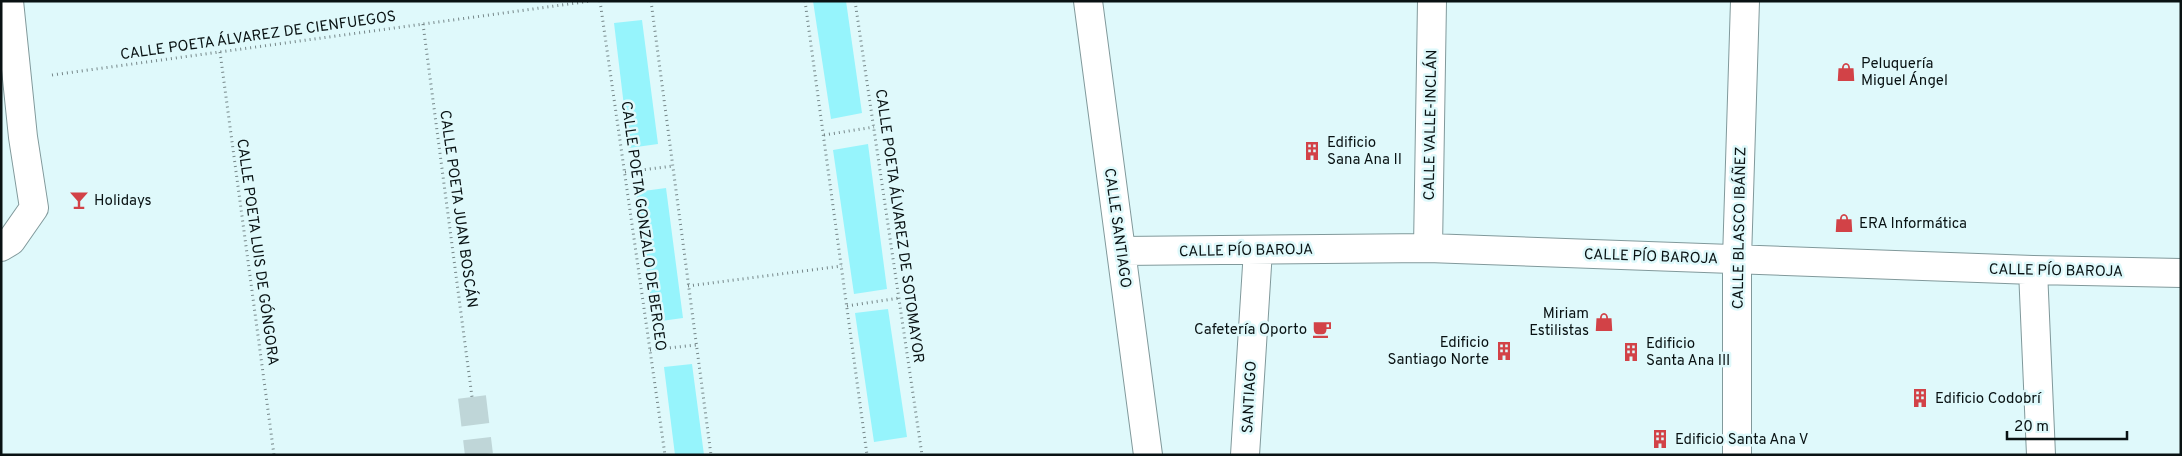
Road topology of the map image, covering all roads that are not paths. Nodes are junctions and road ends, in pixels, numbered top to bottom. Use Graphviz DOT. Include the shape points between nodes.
graph roads {
  1 [pos="9,1"];
  2 [pos="1088,1"];
  3 [pos="1432,1"];
  4 [pos="1745,1"];
  5 [pos="1,247"];
  6 [pos="1428,248"];
  7 [pos="1258,250"];
  8 [pos="1121,251"];
  9 [pos="1737,258"];
  10 [pos="2033,270"];
  11 [pos="2181,273"];
  12 [pos="1148,455"];
  13 [pos="1245,455"];
  14 [pos="1737,455"];
  15 [pos="2041,455"];
  1 -- 5 [label="street" via="34,208 12,241"];
  2 -- 8 [label="street, CALLE SANTIAGO"];
  3 -- 6 [label="street, CALLE VALLE-INCLÁN"];
  4 -- 9 [label="street, CALLE BLASCO IBÁÑEZ"];
  6 -- 7 [label="street, CALLE PÍO BAROJA"];
  6 -- 9 [label="street, CALLE PÍO BAROJA"];
  7 -- 8 [label="street, CALLE PÍO BAROJA"];
  7 -- 13 [label="street, SANTIAGO"];
  8 -- 12 [label="street, CALLE SANTIAGO"];
  9 -- 10 [label="street, CALLE PÍO BAROJA"];
  9 -- 14 [label="street, CALLE BLASCO IBÁÑEZ"];
  10 -- 11 [label="street, CALLE PÍO BAROJA"];
  10 -- 15 [label="street"];
}
